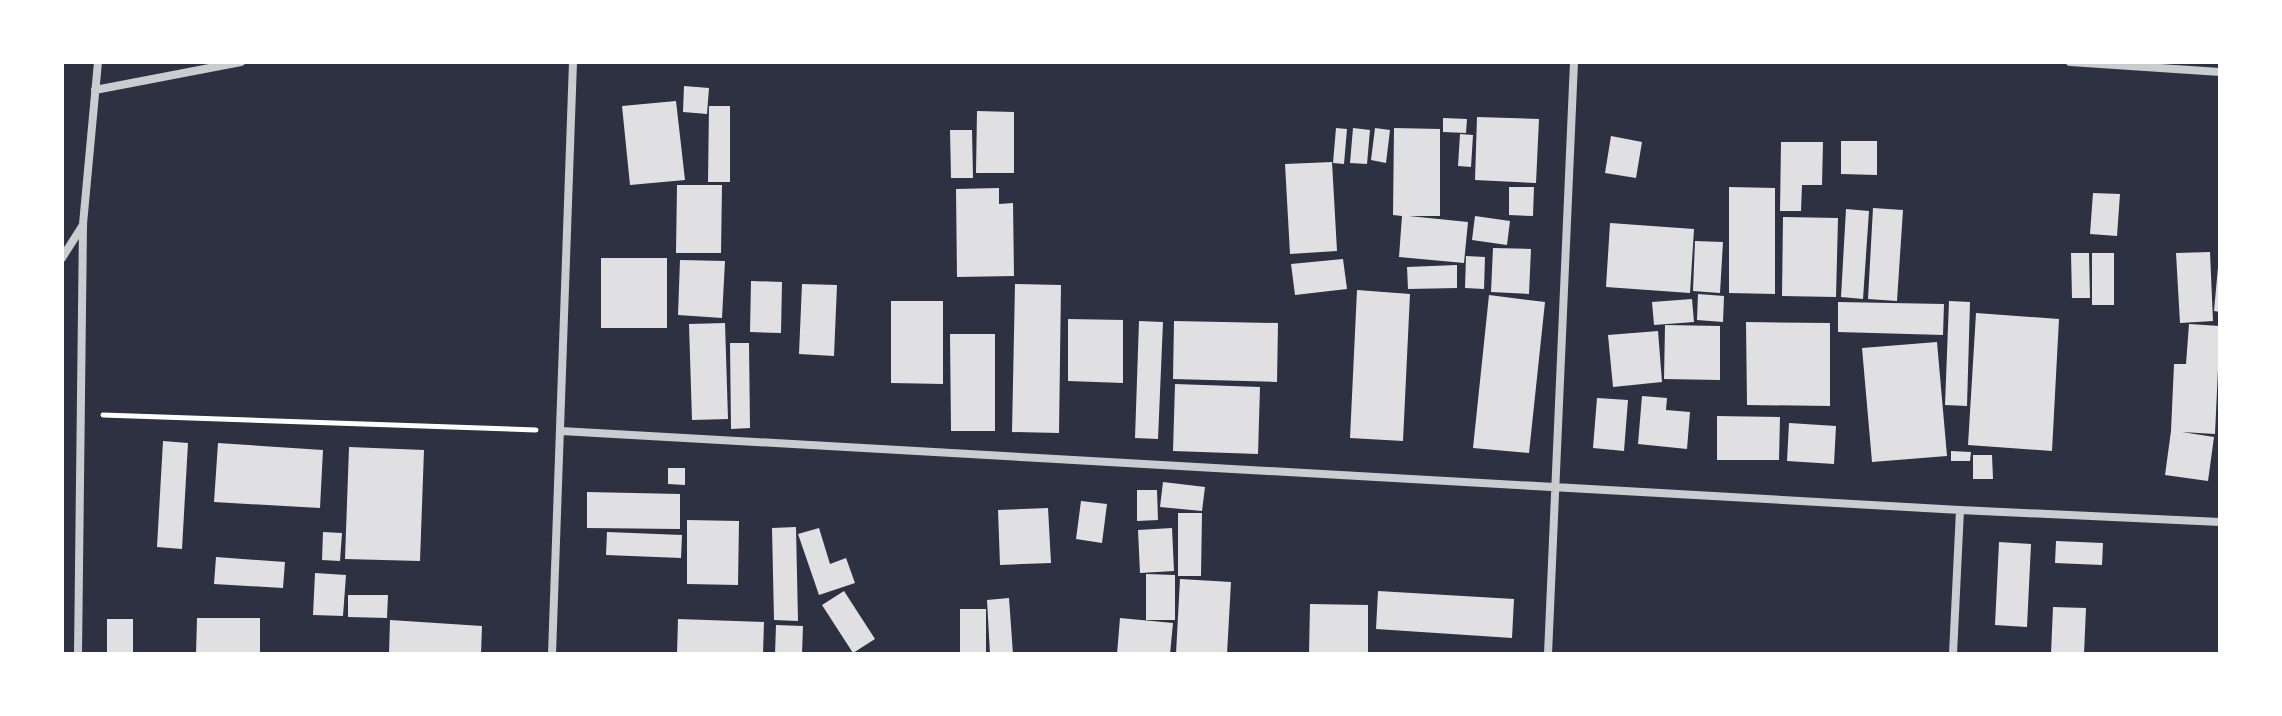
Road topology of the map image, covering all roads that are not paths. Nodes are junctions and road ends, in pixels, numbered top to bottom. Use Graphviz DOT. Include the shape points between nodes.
graph roads {
  1 [pos="98,62"];
  2 [pos="241,62"];
  3 [pos="573,62"];
  4 [pos="1574,62"];
  5 [pos="2070,62"];
  6 [pos="2220,72"];
  7 [pos="95,90"];
  8 [pos="83,224"];
  9 [pos="62,258"];
  10 [pos="561,431"];
  11 [pos="1556,486"];
  12 [pos="1960,510"];
  13 [pos="2220,522"];
  14 [pos="78,654"];
  15 [pos="552,654"];
  16 [pos="1548,654"];
  17 [pos="1953,654"];
  1 -- 7 [label="street"];
  2 -- 7 [label="street"];
  3 -- 10 [label="street"];
  4 -- 11 [label="street"];
  5 -- 6 [label="street"];
  7 -- 8 [label="street"];
  8 -- 9 [label="street"];
  8 -- 14 [label="street"];
  10 -- 11 [label="street"];
  10 -- 15 [label="street"];
  11 -- 12 [label="street"];
  11 -- 16 [label="street"];
  12 -- 13 [label="street"];
  12 -- 17 [label="street"];
}
